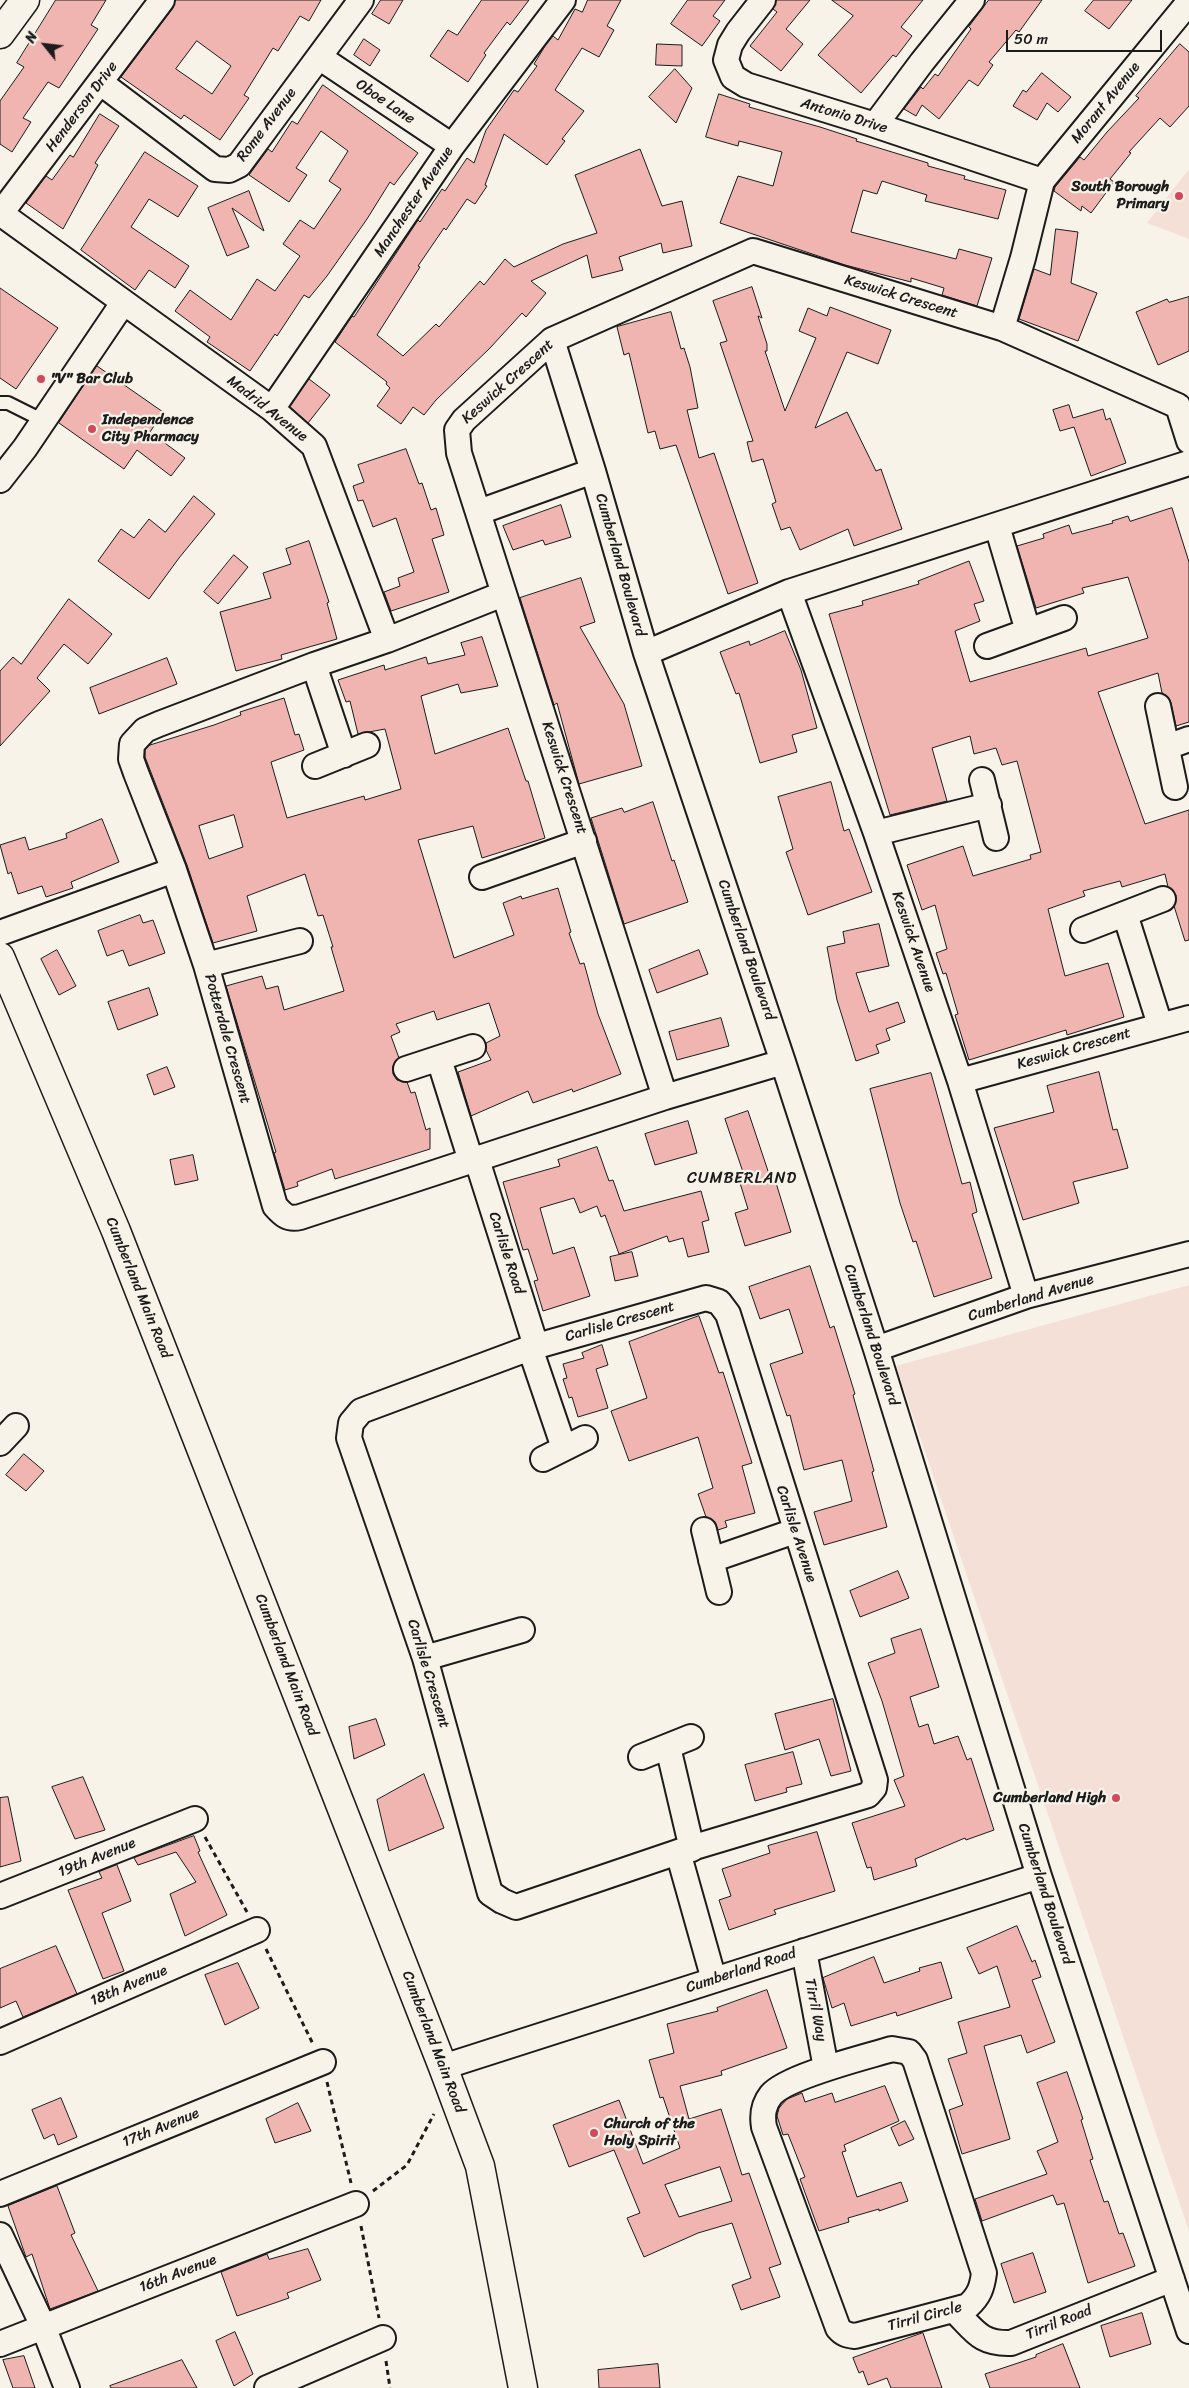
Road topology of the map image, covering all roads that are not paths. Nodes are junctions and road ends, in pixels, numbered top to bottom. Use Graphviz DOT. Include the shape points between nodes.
graph roads {
  1 [pos="25,0"];
  2 [pos="162,0"];
  3 [pos="361,0"];
  4 [pos="562,0"];
  5 [pos="763,0"];
  6 [pos="972,0"];
  7 [pos="1189,2"];
  8 [pos="0,34"];
  9 [pos="319,57"];
  10 [pos="101,84"];
  11 [pos="876,125"];
  12 [pos="452,146"];
  13 [pos="1042,181"];
  14 [pos="0,213"];
  15 [pos="123,303"];
  16 [pos="1002,328"];
  17 [pos="552,340"];
  18 [pos="0,403"];
  19 [pos="272,409"];
  20 [pos="44,421"];
  21 [pos="1189,441"];
  22 [pos="1189,462"];
  23 [pos="593,471"];
  24 [pos="0,480"];
  25 [pos="479,512"];
  26 [pos="997,526"];
  27 [pos="789,592"];
  28 [pos="503,594"];
  29 [pos="1064,618"];
  30 [pos="1028,631"];
  31 [pos="387,640"];
  32 [pos="987,646"];
  33 [pos="646,653"];
  34 [pos="314,665"];
  35 [pos="1158,706"];
  36 [pos="1189,739"];
  37 [pos="367,745"];
  38 [pos="1167,747"];
  39 [pos="344,755"];
  40 [pos="315,766"];
  41 [pos="982,780"];
  42 [pos="1175,787"];
  43 [pos="989,805"];
  44 [pos="876,832"];
  45 [pos="996,838"];
  46 [pos="584,841"];
  47 [pos="174,870"];
  48 [pos="482,877"];
  49 [pos="1163,899"];
  50 [pos="1125,914"];
  51 [pos="1083,930"];
  52 [pos="0,933"];
  53 [pos="300,941"];
  54 [pos="0,957"];
  55 [pos="206,965"];
  56 [pos="1189,1018"];
  57 [pos="1160,1025"];
  58 [pos="473,1047"];
  59 [pos="439,1059"];
  60 [pos="783,1062"];
  61 [pos="406,1069"];
  62 [pos="960,1081"];
  63 [pos="665,1097"];
  64 [pos="474,1161"];
  65 [pos="1189,1254"];
  66 [pos="1026,1296"];
  67 [pos="706,1298"];
  68 [pos="533,1347"];
  69 [pos="876,1349"];
  70 [pos="16,1426"];
  71 [pos="586,1438"];
  72 [pos="0,1443"];
  73 [pos="564,1448"];
  74 [pos="543,1459"];
  75 [pos="704,1530"];
  76 [pos="795,1531"];
  77 [pos="711,1560"];
  78 [pos="719,1592"];
  79 [pos="523,1629"];
  80 [pos="425,1658"];
  81 [pos="692,1738"];
  82 [pos="668,1747"];
  83 [pos="641,1756"];
  84 [pos="875,1780"];
  85 [pos="194,1819"];
  86 [pos="685,1851"];
  87 [pos="1039,1876"];
  88 [pos="0,1896"];
  89 [pos="257,1930"];
  90 [pos="804,1951"];
  91 [pos="714,1980"];
  92 [pos="0,2042"];
  93 [pos="323,2062"];
  94 [pos="443,2067"];
  95 [pos="826,2068"];
  96 [pos="0,2194"];
  97 [pos="356,2204"];
  98 [pos="0,2235"];
  99 [pos="1172,2279"];
  100 [pos="954,2311"];
  101 [pos="1187,2322"];
  102 [pos="43,2326"];
  103 [pos="384,2338"];
  104 [pos="0,2344"];
  105 [pos="67,2388"];
  106 [pos="267,2388"];
  107 [pos="522,2388"];
  1 -- 8 [label="street"];
  2 -- 10 [label="street, Henderson Drive"];
  3 -- 9 [label="street, Rome Avenue"];
  4 -- 12 [label="street, Manchester Avenue"];
  5 -- 11 [label="street, Antonio Drive" via="730,45 726,60 733,77 746,85"];
  6 -- 11 [label="street"];
  7 -- 13 [label="street, Morant Avenue"];
  9 -- 10 [label="street, Rome Avenue" via="240,165 229,170 215,169"];
  9 -- 12 [label="street, Oboe Lane"];
  10 -- 14 [label="street, Henderson Drive"];
  11 -- 13 [label="street, Antonio Drive"];
  12 -- 19 [label="street, Manchester Avenue"];
  13 -- 16 [label="street"];
  14 -- 15 [label="street, Madrid Avenue"];
  15 -- 19 [label="street, Madrid Avenue"];
  15 -- 20 [label="street"];
  16 -- 17 [label="street, Keswick Crescent" via="753,252"];
  16 -- 21 [label="street, Keswick Crescent" via="1178,406"];
  17 -- 23 [label="street, Cumberland Boulevard"];
  17 -- 25 [label="street, Keswick Crescent" via="457,430 459,453"];
  18 -- 20 [label="lane" via="8,403"];
  19 -- 31 [label="street, Madrid Avenue" via="314,446"];
  20 -- 24 [label="street"];
  22 -- 26 [label="street"];
  23 -- 25 [label="street"];
  23 -- 33 [label="street, Cumberland Boulevard"];
  25 -- 28 [label="street, Keswick Crescent"];
  26 -- 27 [label="street"];
  26 -- 30 [label="street"];
  27 -- 33 [label="street"];
  27 -- 44 [label="street, Keswick Avenue"];
  28 -- 31 [label="street"];
  28 -- 46 [label="street, Keswick Crescent"];
  29 -- 30 [label="street"];
  30 -- 32 [label="street"];
  31 -- 34 [label="street, Potterdale Crescent"];
  33 -- 60 [label="street, Cumberland Boulevard"];
  34 -- 39 [label="street"];
  34 -- 47 [label="street, Potterdale Crescent" via="145,730 132,744 131,759"];
  35 -- 38 [label="street"];
  36 -- 38 [label="street"];
  37 -- 39 [label="street"];
  38 -- 42 [label="street"];
  39 -- 40 [label="street"];
  41 -- 43 [label="street"];
  43 -- 44 [label="street"];
  43 -- 45 [label="street"];
  44 -- 62 [label="street, Keswick Avenue"];
  46 -- 48 [label="street"];
  46 -- 63 [label="street, Keswick Crescent"];
  47 -- 52 [label="street"];
  47 -- 55 [label="street, Potterdale Crescent"];
  49 -- 50 [label="street"];
  50 -- 51 [label="street"];
  50 -- 57 [label="street"];
  53 -- 55 [label="street"];
  54 -- 94 [label="street, Cumberland Main Road" via="116,1231"];
  55 -- 64 [label="street, Potterdale Crescent" via="275,1206 284,1215 292,1219 300,1217"];
  56 -- 57 [label="street, Keswick Crescent"];
  57 -- 62 [label="street, Keswick Crescent"];
  58 -- 59 [label="street"];
  59 -- 61 [label="street"];
  59 -- 64 [label="street, Carlisle Road"];
  60 -- 63 [label="street, Potterdale Crescent"];
  60 -- 69 [label="street, Cumberland Boulevard"];
  62 -- 66 [label="street, Keswick Avenue"];
  63 -- 64 [label="street, Potterdale Crescent"];
  64 -- 68 [label="street, Carlisle Road"];
  65 -- 66 [label="street, Cumberland Avenue"];
  66 -- 69 [label="street, Cumberland Avenue"];
  67 -- 68 [label="street, Carlisle Crescent"];
  67 -- 76 [label="street, Carlisle Avenue" via="718,1302 728,1314"];
  68 -- 73 [label="street, Carlisle Road"];
  68 -- 80 [label="street, Carlisle Crescent" via="361,1411 351,1422 349,1438"];
  69 -- 87 [label="street, Cumberland Boulevard"];
  70 -- 72 [label="street"];
  71 -- 73 [label="street"];
  73 -- 74 [label="street"];
  75 -- 77 [label="street"];
  76 -- 77 [label="street"];
  76 -- 84 [label="street, Carlisle Avenue"];
  77 -- 78 [label="street"];
  79 -- 80 [label="street"];
  80 -- 86 [label="street, Carlisle Crescent" via="490,1893 502,1902 516,1907"];
  81 -- 82 [label="street"];
  82 -- 83 [label="street"];
  82 -- 86 [label="street"];
  84 -- 86 [label="street, Carlisle Crescent" via="868,1795"];
  85 -- 88 [label="street, 19th Avenue"];
  86 -- 91 [label="street"];
  87 -- 90 [label="street, Cumberland Road"];
  87 -- 99 [label="street, Cumberland Boulevard"];
  89 -- 92 [label="street, 18th Avenue"];
  90 -- 91 [label="street, Cumberland Road"];
  90 -- 95 [label="street, Tirril Way"];
  91 -- 94 [label="street, Cumberland Road"];
  93 -- 96 [label="street, 17th Avenue"];
  94 -- 107 [label="street, Cumberland Main Road" via="480,2166"];
  95 -- 100 [label="street, Tirril Circle" via="892,2050 909,2052 915,2060 984,2273 978,2297 968,2306"];
  95 -- 100 [label="street, Tirril Circle" via="779,2088 764,2105 762,2116 838,2328 842,2333 855,2336"];
  97 -- 102 [label="street, 16th Avenue"];
  98 -- 102 [label="street"];
  99 -- 100 [label="street, Tirril Road" via="1010,2343 993,2344"];
  99 -- 101 [label="street, Cumberland Boulevard"];
  102 -- 104 [label="street, 16th Avenue"];
  102 -- 105 [label="street"];
  103 -- 106 [label="street"];
}
